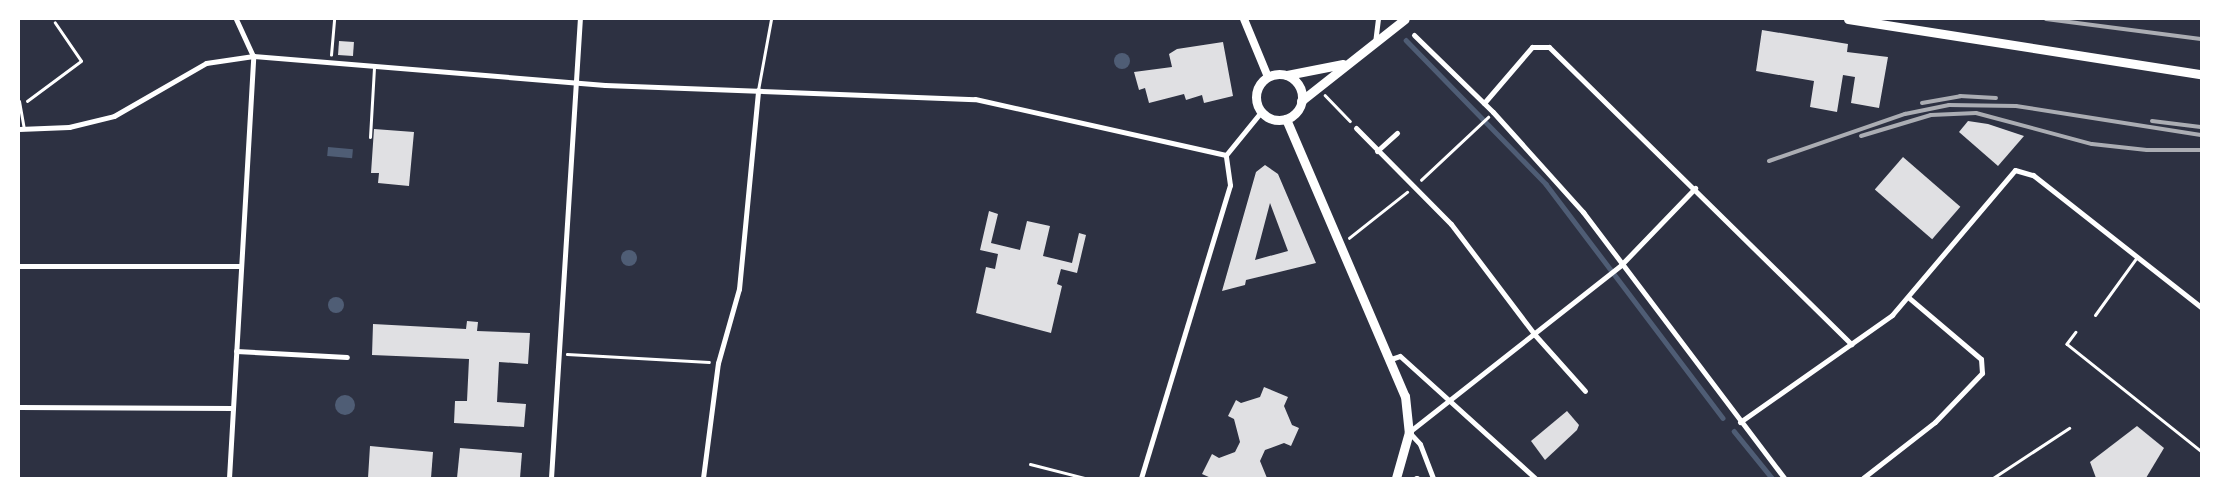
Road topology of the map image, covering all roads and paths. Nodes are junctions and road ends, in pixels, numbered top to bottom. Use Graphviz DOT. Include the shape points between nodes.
graph roads {
  1 [pos="236,19"];
  2 [pos="334,19"];
  3 [pos="580,19"];
  4 [pos="771,19"];
  5 [pos="1244,19"];
  6 [pos="1378,19"];
  7 [pos="1405,19"];
  8 [pos="1848,19"];
  9 [pos="55,23"];
  10 [pos="1414,35"];
  11 [pos="1375,43"];
  12 [pos="253,56"];
  13 [pos="330,63"];
  14 [pos="1345,64"];
  15 [pos="374,67"];
  16 [pos="2201,74"];
  17 [pos="1268,76"];
  18 [pos="1287,76"];
  19 [pos="575,82"];
  20 [pos="758,90"];
  21 [pos="1325,95"];
  22 [pos="19,101"];
  23 [pos="1301,101"];
  24 [pos="1484,103"];
  25 [pos="22,105"];
  26 [pos="1261,112"];
  27 [pos="1286,119"];
  28 [pos="1356,128"];
  29 [pos="22,129"];
  30 [pos="1397,133"];
  31 [pos="370,137"];
  32 [pos="1377,151"];
  33 [pos="1226,155"];
  34 [pos="1695,188"];
  35 [pos="2138,257"];
  36 [pos="1621,265"];
  37 [pos="19,266"];
  38 [pos="241,266"];
  39 [pos="1909,298"];
  40 [pos="2201,307"];
  41 [pos="2095,314"];
  42 [pos="2076,332"];
  43 [pos="1535,335"];
  44 [pos="1850,344"];
  45 [pos="236,351"];
  46 [pos="560,354"];
  47 [pos="347,357"];
  48 [pos="1391,359"];
  49 [pos="718,363"];
  50 [pos="1585,391"];
  51 [pos="1452,402"];
  52 [pos="19,407"];
  53 [pos="233,408"];
  54 [pos="1740,422"];
  55 [pos="2068,428"];
  56 [pos="1409,432"];
  57 [pos="2201,451"];
  58 [pos="1030,464"];
  59 [pos="229,478"];
  60 [pos="551,478"];
  61 [pos="703,478"];
  62 [pos="1085,478"];
  63 [pos="1141,478"];
  64 [pos="1396,478"];
  65 [pos="1432,478"];
  66 [pos="1535,478"];
  67 [pos="1784,478"];
  68 [pos="1863,478"];
  69 [pos="1993,478"];
  1 -- 12 [label="street"];
  2 -- 13 [label="path"];
  3 -- 19 [label="street"];
  4 -- 20 [label="lane"];
  5 -- 17 [label="main road"];
  6 -- 11 [label="street"];
  7 -- 11 [label="main road"];
  8 -- 16 [label="main road"];
  9 -- 25 [label="path" via="81,61"];
  10 -- 24 [label="street"];
  11 -- 14 [label="main road"];
  12 -- 13 [label="street"];
  12 -- 29 [label="street" via="206,63 114,116 69,127"];
  12 -- 38 [label="street"];
  13 -- 15 [label="street"];
  14 -- 18 [label="main road"];
  14 -- 23 [label="main road"];
  15 -- 19 [label="street"];
  15 -- 31 [label="lane"];
  17 -- 18 [label="main road"];
  17 -- 26 [label="main road" via="1256,93"];
  18 -- 23 [label="main road" via="1297,83"];
  19 -- 20 [label="street"];
  19 -- 46 [label="street"];
  20 -- 33 [label="street" via="987,100"];
  20 -- 49 [label="street" via="739,289"];
  21 -- 28 [label="path"];
  22 -- 25 [label="lane"];
  23 -- 27 [label="main road"];
  24 -- 34 [label="street" via="1532,47 1550,47"];
  24 -- 36 [label="street" via="1584,212"];
  25 -- 29 [label="lane"];
  26 -- 27 [label="main road" via="1276,120"];
  26 -- 33 [label="street"];
  27 -- 48 [label="main road"];
  28 -- 32 [label="street"];
  30 -- 32 [label="street"];
  32 -- 43 [label="street" via="1451,224"];
  33 -- 63 [label="street" via="1230,185"];
  34 -- 36 [label="street"];
  34 -- 44 [label="street"];
  35 -- 39 [label="street" via="2022,169 2007,175"];
  35 -- 40 [label="street"];
  35 -- 41 [label="lane"];
  36 -- 43 [label="street"];
  36 -- 54 [label="street"];
  37 -- 38 [label="street"];
  38 -- 45 [label="street"];
  39 -- 44 [label="street"];
  39 -- 68 [label="street" via="1981,359 1982,373 1935,422"];
  42 -- 57 [label="path" via="2068,344"];
  43 -- 50 [label="street"];
  43 -- 51 [label="street"];
  44 -- 54 [label="street"];
  45 -- 47 [label="street"];
  45 -- 53 [label="street"];
  46 -- 49 [label="path"];
  46 -- 60 [label="street"];
  48 -- 51 [label="street" via="1400,356"];
  48 -- 56 [label="main road" via="1405,396"];
  49 -- 61 [label="street"];
  51 -- 56 [label="street"];
  51 -- 66 [label="street"];
  52 -- 53 [label="street"];
  53 -- 59 [label="street"];
  54 -- 67 [label="street"];
  55 -- 69 [label="path"];
  56 -- 64 [label="main road"];
  56 -- 65 [label="street" via="1420,444"];
  58 -- 62 [label="lane"];
}
